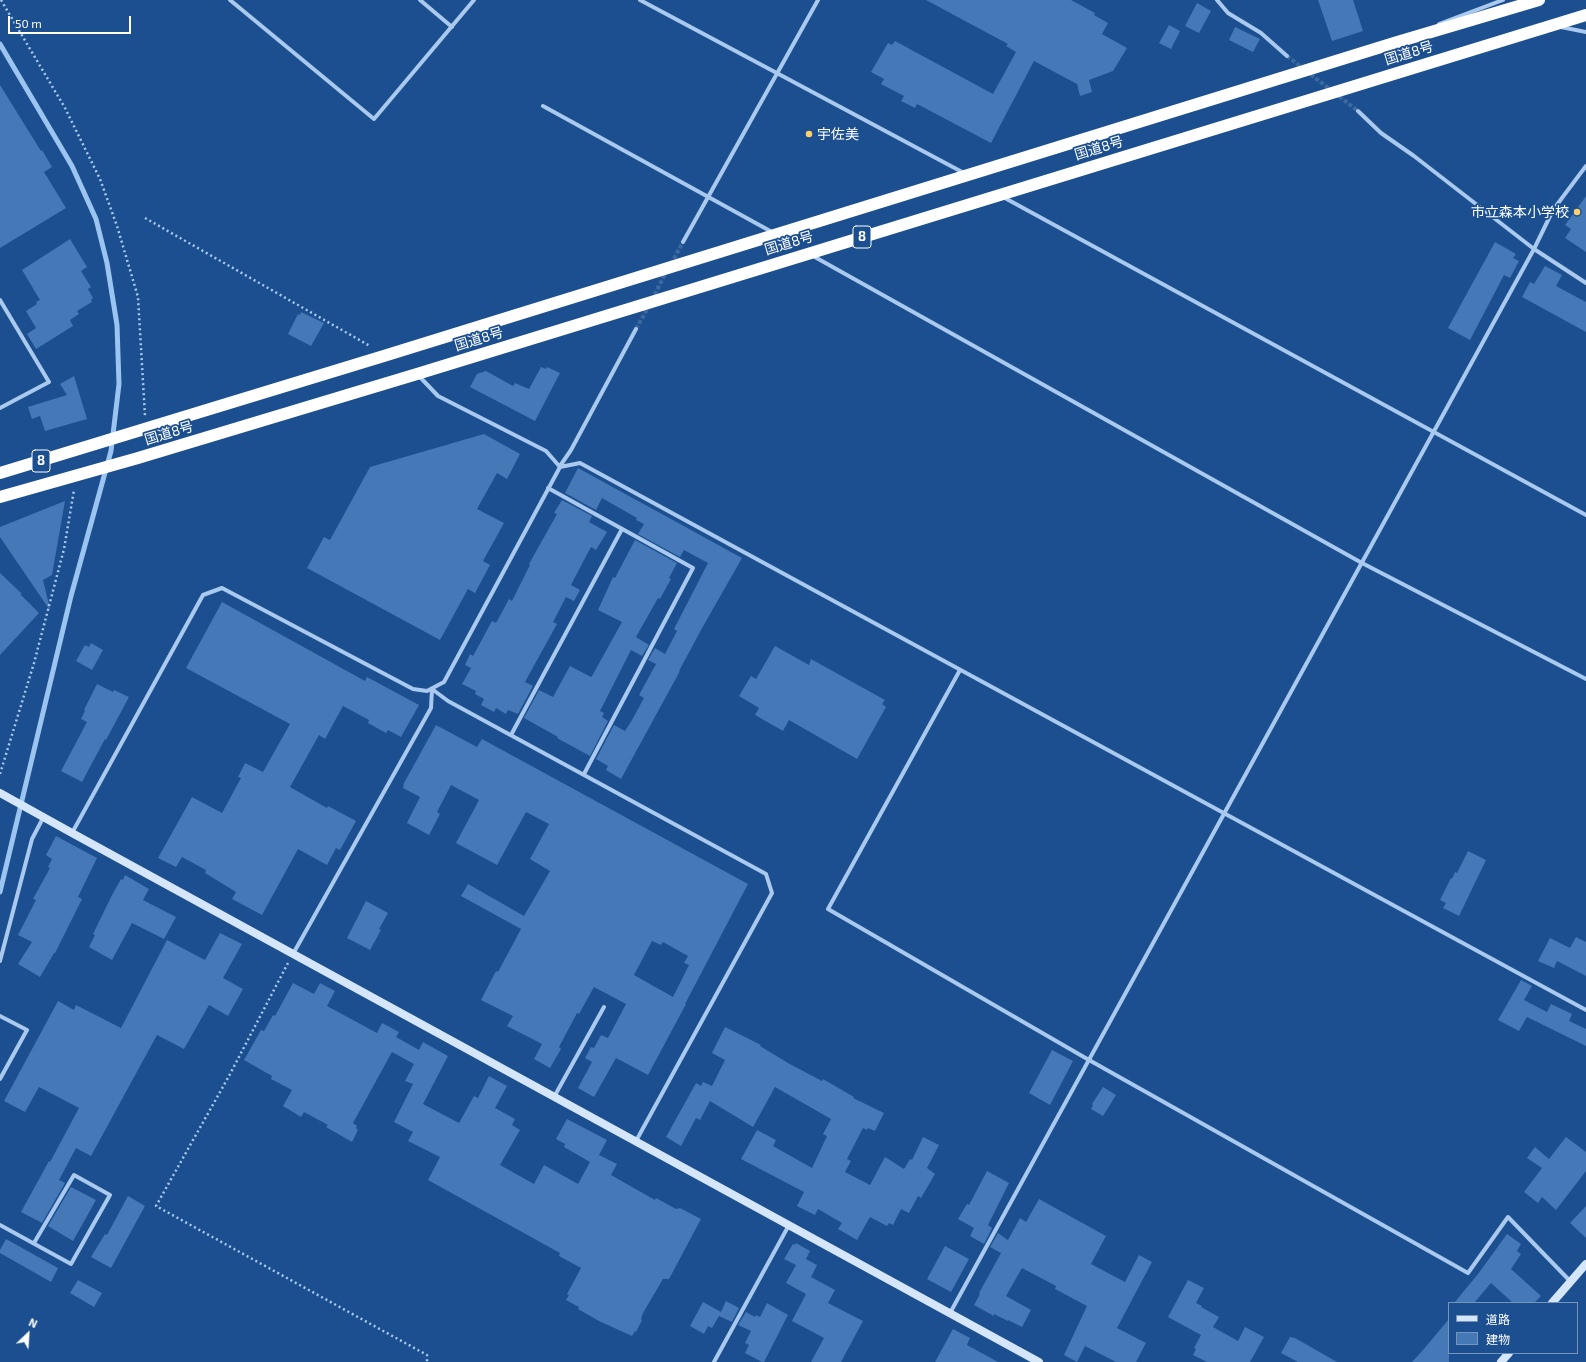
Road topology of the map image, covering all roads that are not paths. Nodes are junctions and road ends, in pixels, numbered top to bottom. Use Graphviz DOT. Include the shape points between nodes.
graph roads {
  1 [pos="230,0"];
  2 [pos="420,0"];
  3 [pos="474,0"];
  4 [pos="640,0"];
  5 [pos="818,0"];
  6 [pos="1216,0"];
  7 [pos="1503,0"];
  8 [pos="1539,0"];
  9 [pos="1586,15"];
  10 [pos="1551,26"];
  11 [pos="452,27"];
  12 [pos="1586,32"];
  13 [pos="1394,43"];
  14 [pos="1287,56"];
  15 [pos="777,73"];
  16 [pos="543,106"];
  17 [pos="1358,111"];
  18 [pos="1586,166"];
  19 [pos="968,175"];
  20 [pos="999,195"];
  21 [pos="708,197"];
  22 [pos="776,234"];
  23 [pos="683,242"];
  24 [pos="1534,249"];
  25 [pos="808,253"];
  26 [pos="1586,283"];
  27 [pos="0,300"];
  28 [pos="636,329"];
  29 [pos="417,374"];
  30 [pos="0,408"];
  31 [pos="1434,432"];
  32 [pos="560,467"];
  33 [pos="0,473"];
  34 [pos="548,488"];
  35 [pos="0,497"];
  36 [pos="1586,515"];
  37 [pos="622,529"];
  38 [pos="1362,563"];
  39 [pos="960,670"];
  40 [pos="1586,680"];
  41 [pos="432,689"];
  42 [pos="511,735"];
  43 [pos="584,774"];
  44 [pos="0,793"];
  45 [pos="1225,813"];
  46 [pos="43,818"];
  47 [pos="72,833"];
  48 [pos="293,954"];
  49 [pos="0,960"];
  50 [pos="604,1007"];
  51 [pos="1586,1010"];
  52 [pos="0,1016"];
  53 [pos="1089,1060"];
  54 [pos="0,1080"];
  55 [pos="554,1096"];
  56 [pos="636,1141"];
  57 [pos="0,1225"];
  58 [pos="789,1225"];
  59 [pos="34,1243"];
  60 [pos="1586,1264"];
  61 [pos="1570,1281"];
  62 [pos="1553,1302"];
  63 [pos="950,1313"];
  64 [pos="1508,1354"];
  65 [pos="714,1362"];
  66 [pos="1039,1362"];
  67 [pos="1501,1362"];
  1 -- 11 [label="street" via="374,119"];
  2 -- 11 [label="street"];
  3 -- 11 [label="street"];
  4 -- 15 [label="street"];
  5 -- 15 [label="street"];
  6 -- 14 [label="street" via="1228,13 1261,33"];
  7 -- 13 [label="street"];
  8 -- 13 [label="highway, 国道8号 / 8"];
  9 -- 10 [label="highway, 国道8号 / 8"];
  10 -- 12 [label="street"];
  10 -- 20 [label="highway, 国道8号 / 8"];
  13 -- 19 [label="highway, 国道8号 / 8"];
  15 -- 19 [label="street"];
  15 -- 21 [label="street"];
  16 -- 21 [label="street"];
  17 -- 24 [label="street" via="1381,133"];
  18 -- 24 [label="street" via="1553,210"];
  19 -- 22 [label="highway, 国道8号 / 8"];
  20 -- 25 [label="highway, 国道8号 / 8"];
  20 -- 31 [label="street"];
  21 -- 22 [label="street"];
  21 -- 23 [label="street"];
  22 -- 33 [label="highway, 国道8号 / 8"];
  24 -- 26 [label="street"];
  24 -- 31 [label="street"];
  25 -- 29 [label="highway, 国道8号 / 8"];
  25 -- 38 [label="street"];
  27 -- 30 [label="street" via="49,382"];
  28 -- 32 [label="street"];
  29 -- 32 [label="street" via="438,396 546,451"];
  29 -- 35 [label="highway, 国道8号 / 8"];
  31 -- 36 [label="street"];
  31 -- 38 [label="street"];
  32 -- 34 [label="street"];
  32 -- 39 [label="street" via="580,463"];
  34 -- 37 [label="street"];
  34 -- 41 [label="street" via="444,682"];
  37 -- 42 [label="street"];
  37 -- 43 [label="street" via="693,568"];
  38 -- 40 [label="street"];
  38 -- 45 [label="street"];
  39 -- 45 [label="street"];
  39 -- 53 [label="street" via="828,909"];
  41 -- 42 [label="street"];
  41 -- 47 [label="street" via="413,689 222,588 203,595"];
  41 -- 48 [label="street" via="431,708"];
  42 -- 43 [label="street"];
  43 -- 56 [label="street" via="766,874 772,893"];
  44 -- 46 [label="street"];
  45 -- 51 [label="street"];
  45 -- 53 [label="street"];
  46 -- 47 [label="street"];
  46 -- 49 [label="street" via="32,839"];
  47 -- 48 [label="street"];
  48 -- 55 [label="street"];
  50 -- 55 [label="street"];
  52 -- 54 [label="street" via="27,1030"];
  53 -- 61 [label="street" via="1468,1273 1508,1217"];
  53 -- 63 [label="street"];
  55 -- 56 [label="street"];
  56 -- 58 [label="street"];
  57 -- 59 [label="street"];
  58 -- 63 [label="street"];
  58 -- 65 [label="street"];
  59 -- 59 [label="street" via="71,1264 110,1195 74,1175"];
  60 -- 61 [label="street"];
  61 -- 62 [label="street"];
  63 -- 66 [label="street"];
  64 -- 67 [label="street"];
}
